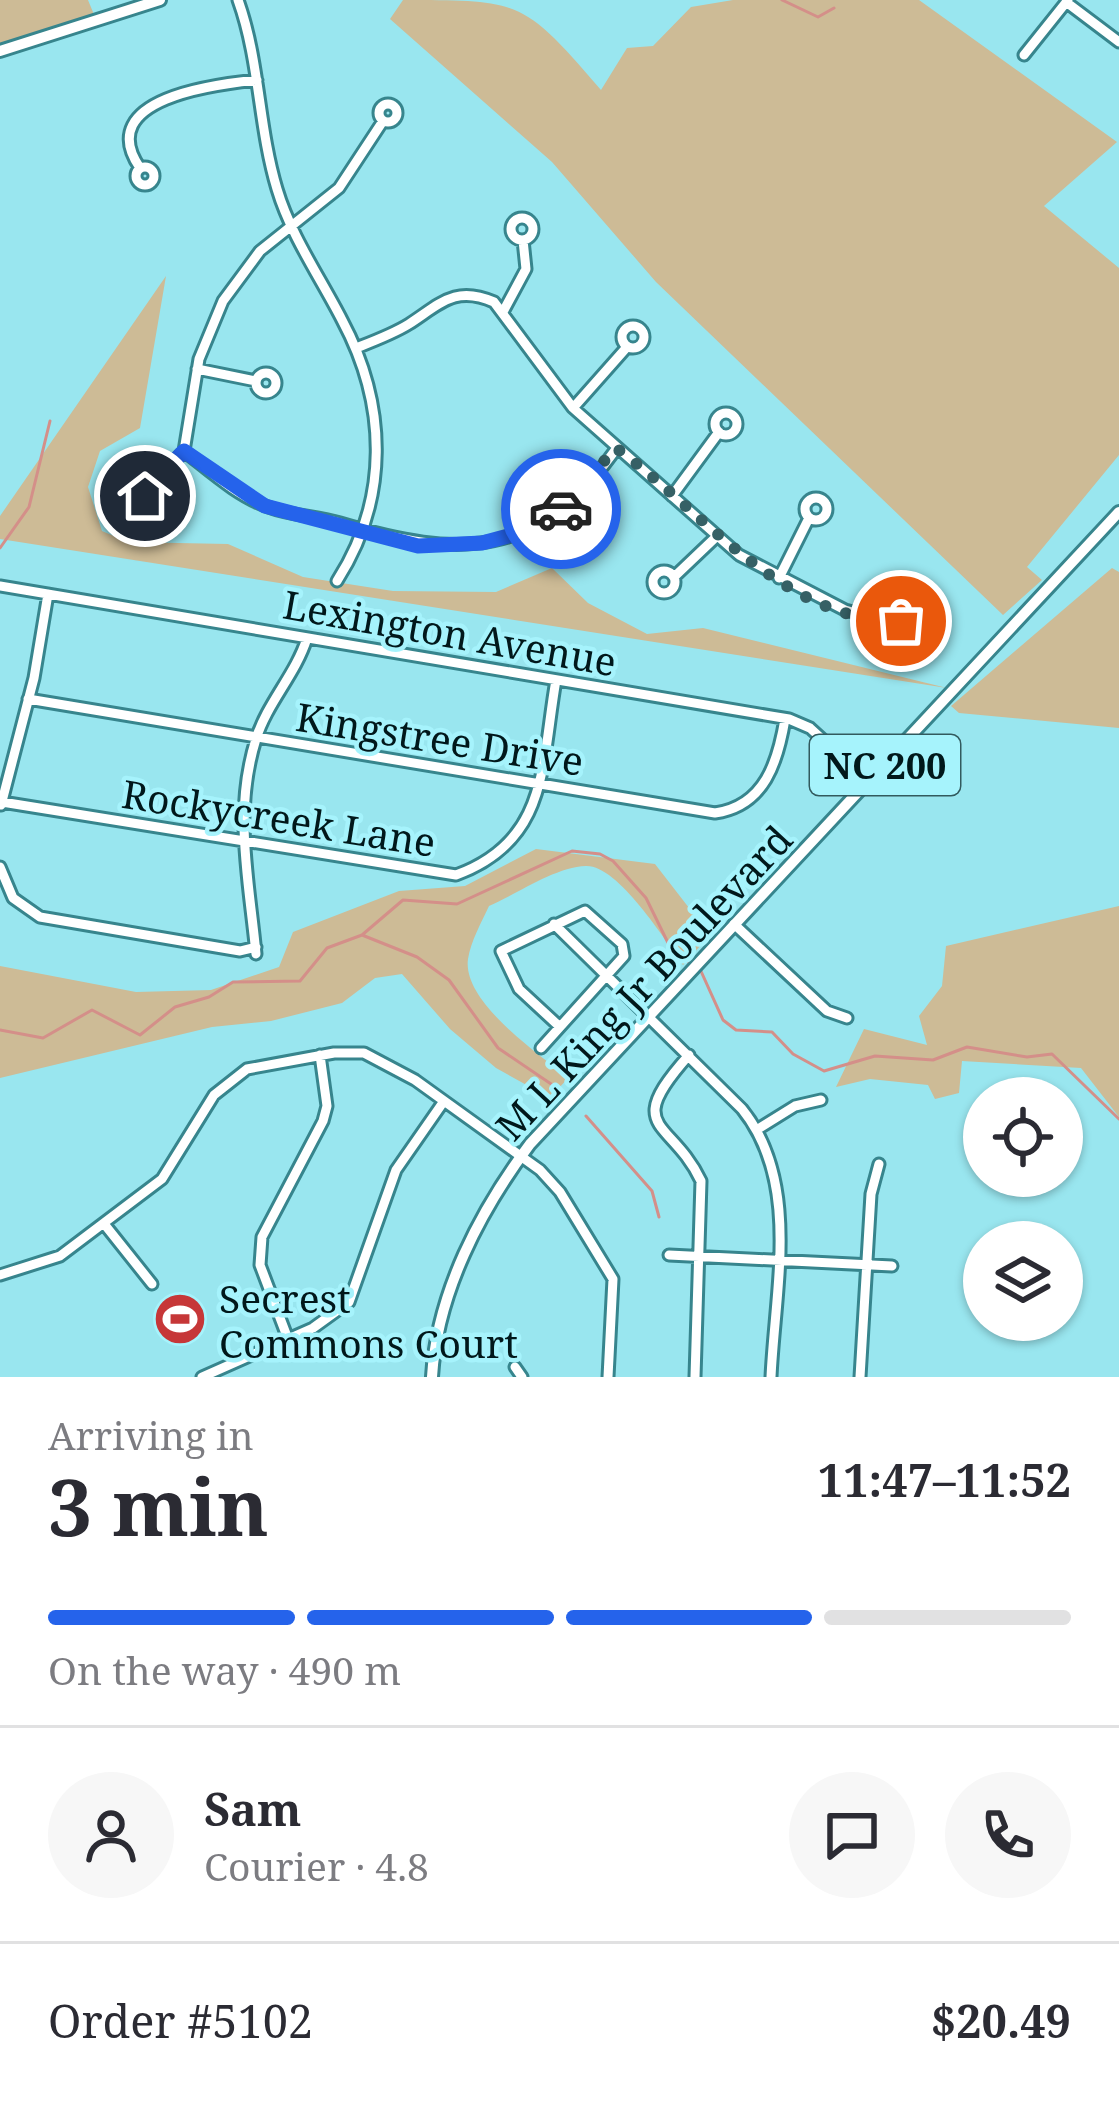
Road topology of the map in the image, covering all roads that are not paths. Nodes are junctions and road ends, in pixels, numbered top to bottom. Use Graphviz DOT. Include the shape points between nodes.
graph roads {
  1 [pos="160,0"];
  2 [pos="238,0"];
  3 [pos="1067,1"];
  4 [pos="1119,41"];
  5 [pos="0,51"];
  6 [pos="1024,55"];
  7 [pos="257,80"];
  8 [pos="383,122"];
  9 [pos="140,168"];
  10 [pos="291,226"];
  11 [pos="524,240"];
  12 [pos="504,310"];
  13 [pos="627,347"];
  14 [pos="356,348"];
  15 [pos="197,369"];
  16 [pos="256,381"];
  17 [pos="573,408"];
  18 [pos="719,432"];
  19 [pos="616,448"];
  20 [pos="184,451"];
  21 [pos="157,479"];
  22 [pos="672,496"];
  23 [pos="1119,512"];
  24 [pos="809,518"];
  25 [pos="364,530"];
  26 [pos="716,538"];
  27 [pos="674,577"];
  28 [pos="778,578"];
  29 [pos="337,581"];
  30 [pos="0,586"];
  31 [pos="48,594"];
  32 [pos="912,614"];
  33 [pos="307,638"];
  34 [pos="556,680"];
  35 [pos="28,699"];
  36 [pos="785,718"];
  37 [pos="256,737"];
  38 [pos="868,782"];
  39 [pos="537,784"];
  40 [pos="1,805"];
  41 [pos="242,842"];
  42 [pos="0,867"];
  43 [pos="554,924"];
  44 [pos="734,924"];
  45 [pos="608,975"];
  46 [pos="649,1014"];
  47 [pos="847,1018"];
  48 [pos="560,1027"];
  49 [pos="541,1048"];
  50 [pos="320,1055"];
  51 [pos="689,1055"];
  52 [pos="821,1100"];
  53 [pos="443,1101"];
  54 [pos="758,1129"];
  55 [pos="520,1157"];
  56 [pos="879,1164"];
  57 [pos="105,1225"];
  58 [pos="669,1255"];
  59 [pos="700,1256"];
  60 [pos="776,1259"];
  61 [pos="0,1260"];
  62 [pos="866,1265"];
  63 [pos="892,1266"];
  64 [pos="1,1275"];
  65 [pos="152,1285"];
  66 [pos="288,1339"];
  67 [pos="202,1377"];
  68 [pos="432,1377"];
  69 [pos="608,1377"];
  70 [pos="694,1377"];
  71 [pos="771,1377"];
  72 [pos="860,1377"];
  1 -- 5 [label="main road"];
  2 -- 7 [label="street"];
  3 -- 4 [label="street"];
  3 -- 6 [label="street"];
  7 -- 9 [label="street" via="184,89 156,103 135,128 131,149"];
  7 -- 10 [label="street"];
  8 -- 10 [label="street" via="350,176"];
  10 -- 14 [label="street"];
  10 -- 15 [label="street" via="229,291"];
  11 -- 12 [label="street" via="526,269"];
  12 -- 14 [label="street" via="458,294"];
  12 -- 17 [label="street"];
  13 -- 17 [label="street"];
  14 -- 25 [label="street" via="379,472"];
  15 -- 16 [label="street"];
  15 -- 20 [label="street"];
  17 -- 19 [label="street"];
  18 -- 22 [label="street"];
  19 -- 22 [label="street"];
  19 -- 25 [label="street" via="574,498 512,535 418,546"];
  20 -- 21 [label="street"];
  20 -- 25 [label="street" via="265,506"];
  22 -- 26 [label="street"];
  23 -- 38 [label="main road, M L King Jr Boulevard / NC 200"];
  24 -- 28 [label="street"];
  25 -- 29 [label="street"];
  26 -- 27 [label="street"];
  26 -- 28 [label="street"];
  28 -- 32 [label="street" via="867,617 901,621"];
  30 -- 31 [label="street, Lexington Avenue"];
  31 -- 33 [label="street, Lexington Avenue"];
  31 -- 35 [label="street"];
  33 -- 34 [label="street, Lexington Avenue"];
  33 -- 37 [label="street"];
  34 -- 36 [label="street, Lexington Avenue"];
  34 -- 39 [label="street, Rockycreek Lane"];
  35 -- 37 [label="street, Kingstree Drive"];
  35 -- 40 [label="street"];
  36 -- 38 [label="street, Lexington Avenue" via="810,728"];
  36 -- 39 [label="street, Kingstree Drive" via="772,775 728,811"];
  37 -- 39 [label="street, Kingstree Drive"];
  37 -- 41 [label="street"];
  38 -- 44 [label="main road, M L King Jr Boulevard / NC 200"];
  39 -- 41 [label="street, Rockycreek Lane" via="511,846 456,875"];
  40 -- 41 [label="street, Rockycreek Lane"];
  41 -- 42 [label="street" via="256,950 40,916 5,889"];
  43 -- 45 [label="street"];
  43 -- 45 [label="street" via="589,912 625,950"];
  43 -- 48 [label="street" via="503,946 501,957 519,989"];
  44 -- 46 [label="main road, M L King Jr Boulevard / NC 200"];
  44 -- 47 [label="street" via="827,1011"];
  45 -- 46 [label="street"];
  45 -- 48 [label="street"];
  46 -- 51 [label="street"];
  46 -- 55 [label="main road, M L King Jr Boulevard / NC 200"];
  48 -- 49 [label="street"];
  50 -- 53 [label="street" via="381,1058"];
  50 -- 57 [label="street" via="247,1069 227,1082 162,1179"];
  50 -- 66 [label="street" via="323,1121 262,1237 260,1265"];
  51 -- 54 [label="street"];
  51 -- 59 [label="street" via="658,1094 655,1112 701,1181"];
  52 -- 54 [label="street"];
  53 -- 55 [label="street"];
  53 -- 66 [label="street" via="396,1170 349,1302"];
  54 -- 60 [label="street" via="776,1170"];
  55 -- 68 [label="main road, M L King Jr Boulevard / NC 200" via="462,1262"];
  55 -- 69 [label="street" via="560,1192 613,1279"];
  56 -- 62 [label="street"];
  57 -- 64 [label="street" via="60,1256"];
  57 -- 65 [label="street"];
  58 -- 59 [label="street"];
  59 -- 60 [label="street"];
  59 -- 70 [label="street"];
  60 -- 62 [label="street"];
  60 -- 71 [label="street"];
  61 -- 64 [label="street"];
  62 -- 63 [label="street"];
  62 -- 72 [label="street"];
  66 -- 67 [label="street"];
}
